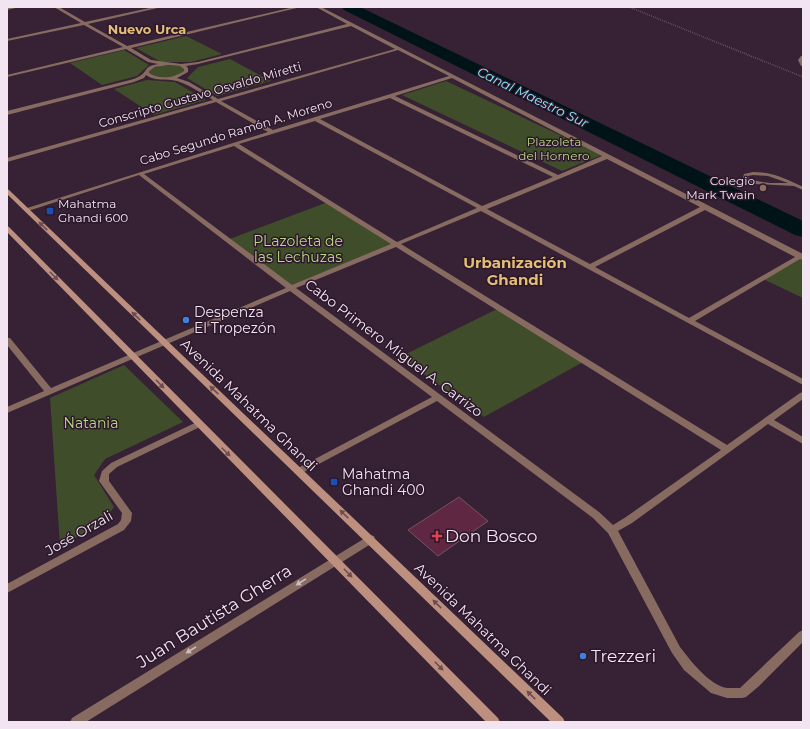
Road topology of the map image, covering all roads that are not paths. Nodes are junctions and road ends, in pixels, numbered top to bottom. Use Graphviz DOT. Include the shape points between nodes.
graph roads {
  1 [pos="18,7"];
  2 [pos="56,7"];
  3 [pos="160,7"];
  4 [pos="299,7"];
  5 [pos="318,7"];
  6 [pos="7,9"];
  7 [pos="85,23"];
  8 [pos="352,24"];
  9 [pos="7,40"];
  10 [pos="127,48"];
  11 [pos="398,49"];
  12 [pos="803,57"];
  13 [pos="150,61"];
  14 [pos="198,63"];
  15 [pos="166,64"];
  16 [pos="181,65"];
  17 [pos="803,65"];
  18 [pos="151,68"];
  19 [pos="185,72"];
  20 [pos="146,73"];
  21 [pos="7,76"];
  22 [pos="452,77"];
  23 [pos="156,78"];
  24 [pos="165,78"];
  25 [pos="132,81"];
  26 [pos="187,83"];
  27 [pos="390,96"];
  28 [pos="217,100"];
  29 [pos="7,113"];
  30 [pos="316,118"];
  31 [pos="272,132"];
  32 [pos="235,144"];
  33 [pos="608,156"];
  34 [pos="7,160"];
  35 [pos="140,173"];
  36 [pos="559,177"];
  37 [pos="794,185"];
  38 [pos="803,188"];
  39 [pos="7,191"];
  40 [pos="705,207"];
  41 [pos="482,209"];
  42 [pos="26,210"];
  43 [pos="7,228"];
  44 [pos="397,244"];
  45 [pos="802,257"];
  46 [pos="590,267"];
  47 [pos="291,288"];
  48 [pos="689,321"];
  49 [pos="7,340"];
  50 [pos="165,343"];
  51 [pos="133,357"];
  52 [pos="803,382"];
  53 [pos="49,391"];
  54 [pos="803,394"];
  55 [pos="438,397"];
  56 [pos="7,410"];
  57 [pos="768,420"];
  58 [pos="199,424"];
  59 [pos="803,441"];
  60 [pos="726,449"];
  61 [pos="299,471"];
  62 [pos="612,530"];
  63 [pos="370,539"];
  64 [pos="335,560"];
  65 [pos="7,589"];
  66 [pos="803,635"];
  67 [pos="76,722"];
  68 [pos="494,722"];
  69 [pos="559,722"];
  1 -- 6 [label="street"];
  2 -- 7 [label="street"];
  3 -- 7 [label="street"];
  4 -- 10 [label="street"];
  5 -- 8 [label="street"];
  7 -- 9 [label="street"];
  7 -- 10 [label="street"];
  8 -- 11 [label="street"];
  8 -- 14 [label="street"];
  10 -- 13 [label="street"];
  10 -- 21 [label="street"];
  11 -- 22 [label="street"];
  11 -- 28 [label="street, Conscripto Gustavo Osvaldo Miretti"];
  12 -- 17 [label="street" via="800,60"];
  13 -- 15 [label="street"];
  13 -- 18 [label="street"];
  14 -- 16 [label="street"];
  14 -- 19 [label="street"];
  15 -- 16 [label="street"];
  15 -- 18 [label="street"];
  16 -- 19 [label="street" via="186,68"];
  18 -- 20 [label="street"];
  19 -- 24 [label="street"];
  19 -- 26 [label="street" via="183,78"];
  20 -- 23 [label="street"];
  20 -- 25 [label="street"];
  22 -- 27 [label="street, Cabo Segundo Ramón A. Moreno"];
  22 -- 33 [label="street"];
  23 -- 24 [label="street"];
  23 -- 25 [label="street"];
  24 -- 26 [label="street"];
  25 -- 29 [label="street"];
  26 -- 28 [label="street"];
  27 -- 30 [label="street, Cabo Segundo Ramón A. Moreno"];
  27 -- 36 [label="street"];
  28 -- 31 [label="street"];
  28 -- 34 [label="street, Conscripto Gustavo Osvaldo Miretti"];
  30 -- 31 [label="street, Cabo Segundo Ramón A. Moreno"];
  30 -- 41 [label="street"];
  31 -- 32 [label="street, Cabo Segundo Ramón A. Moreno"];
  32 -- 35 [label="street, Cabo Segundo Ramón A. Moreno"];
  32 -- 44 [label="street"];
  33 -- 36 [label="street"];
  33 -- 40 [label="street"];
  35 -- 42 [label="street, Cabo Segundo Ramón A. Moreno"];
  35 -- 47 [label="street, Cabo Primero Miguel A. Carrizo"];
  36 -- 41 [label="street"];
  37 -- 37 [label="lane" via="764,173 755,172 746,175 745,178 758,183"];
  37 -- 38 [label="lane"];
  39 -- 42 [label="main road, Avenida Mahatma Ghandi"];
  40 -- 45 [label="street"];
  40 -- 46 [label="street"];
  41 -- 44 [label="street"];
  41 -- 46 [label="street"];
  50 -- 42 [label="main road, Avenida Mahatma Ghandi, one-way"];
  43 -- 51 [label="main road, one-way"];
  44 -- 47 [label="street"];
  44 -- 60 [label="street"];
  45 -- 48 [label="street"];
  46 -- 48 [label="street"];
  47 -- 50 [label="street"];
  47 -- 55 [label="street, Cabo Primero Miguel A. Carrizo"];
  48 -- 52 [label="street"];
  49 -- 53 [label="street"];
  50 -- 51 [label="street"];
  61 -- 50 [label="main road, Avenida Mahatma Ghandi, one-way"];
  51 -- 53 [label="street"];
  51 -- 58 [label="main road, one-way"];
  53 -- 56 [label="street"];
  54 -- 57 [label="street"];
  55 -- 61 [label="street"];
  55 -- 62 [label="street, Cabo Primero Miguel A. Carrizo" via="596,515"];
  57 -- 59 [label="street"];
  57 -- 60 [label="street"];
  58 -- 64 [label="main road, one-way"];
  58 -- 65 [label="street, José Orzali" via="114,465 105,473 104,481 127,513 126,521 121,527"];
  60 -- 62 [label="street"];
  63 -- 61 [label="main road, Avenida Mahatma Ghandi, one-way"];
  62 -- 66 [label="street, Cabo Primero Miguel A. Carrizo" via="676,650 702,680 715,689 727,693 742,692"];
  63 -- 64 [label="street, Juan Bautista Gherra"];
  69 -- 63 [label="main road, Avenida Mahatma Ghandi, one-way"];
  64 -- 67 [label="street, Juan Bautista Gherra, one-way"];
  64 -- 68 [label="main road, one-way"];
}
